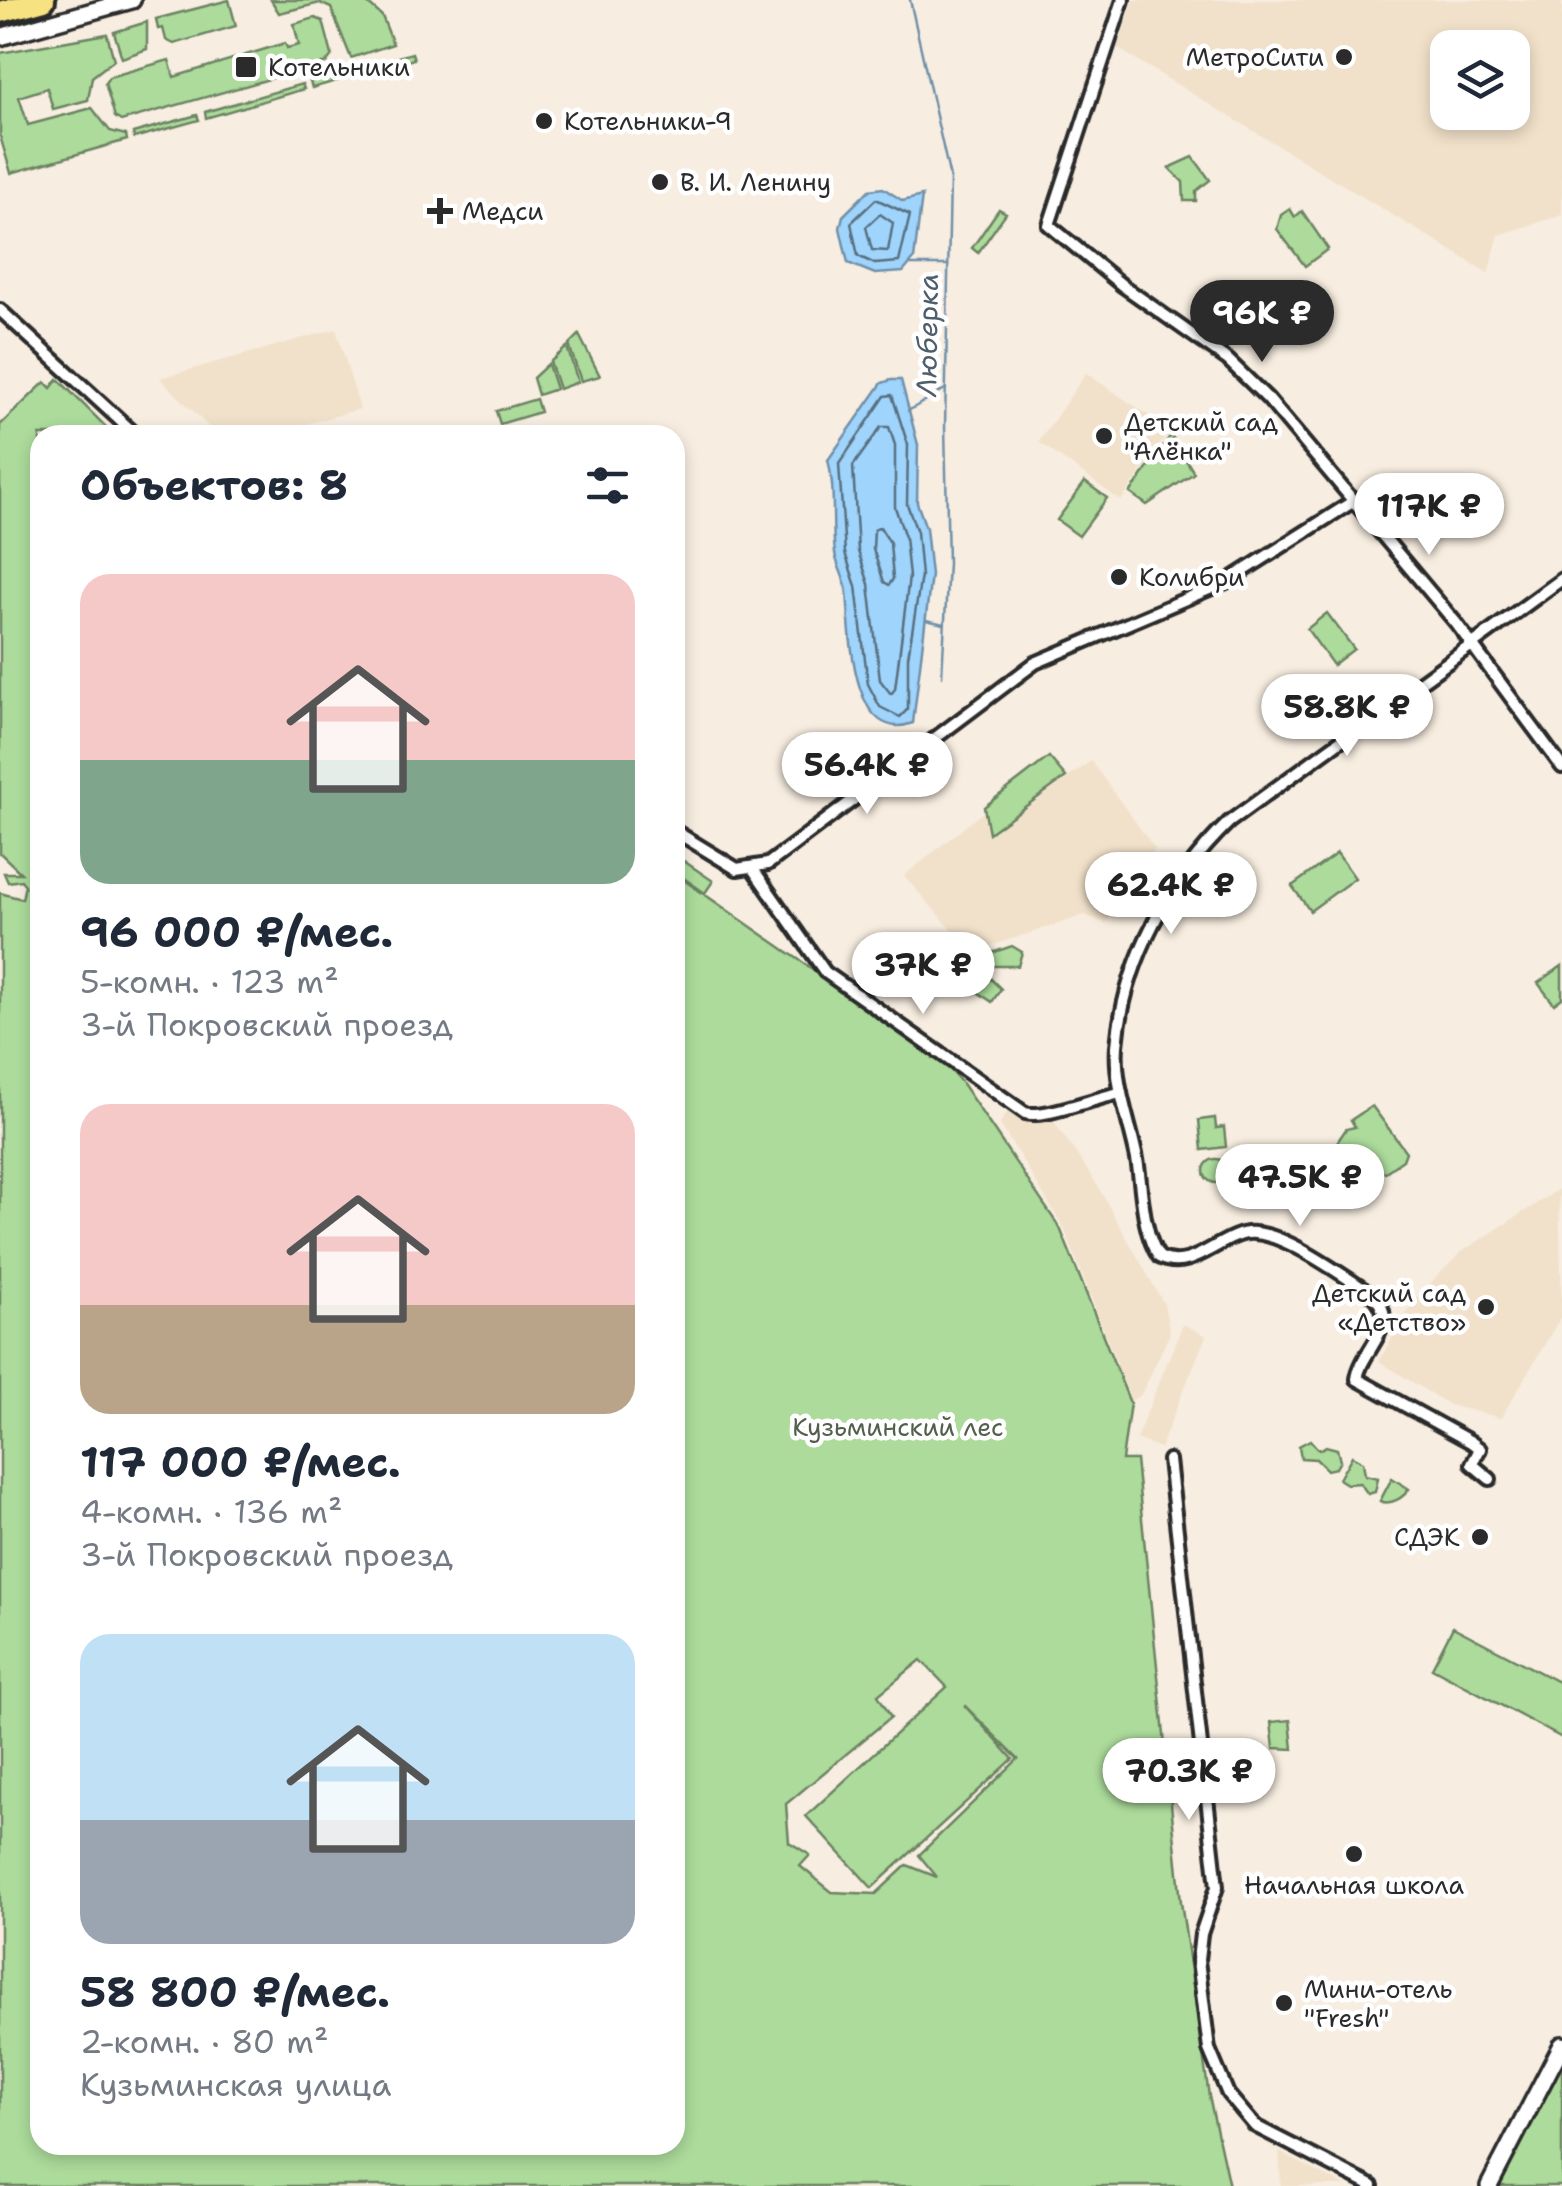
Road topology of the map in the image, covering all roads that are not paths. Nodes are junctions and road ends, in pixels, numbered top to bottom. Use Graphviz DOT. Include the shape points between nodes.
graph roads {
  1 [pos="44,0"];
  2 [pos="132,0"];
  3 [pos="1123,0"];
  4 [pos="0,12"];
  5 [pos="0,37"];
  6 [pos="0,310"];
  7 [pos="125,425"];
  8 [pos="1354,501"];
  9 [pos="1562,579"];
  10 [pos="1472,644"];
  11 [pos="1562,767"];
  12 [pos="685,838"];
  13 [pos="754,869"];
  14 [pos="1120,1093"];
  15 [pos="1168,1460"];
  16 [pos="1490,1478"];
  17 [pos="1562,2045"];
  18 [pos="1372,2186"];
  19 [pos="1488,2186"];
  1 -- 4 [label="highway"];
  2 -- 5 [label="street"];
  3 -- 8 [label="street" via="1050,226 1228,360"];
  6 -- 7 [label="street"];
  8 -- 10 [label="street"];
  8 -- 13 [label="street" via="1220,585 1046,657 782,855"];
  9 -- 10 [label="street"];
  10 -- 11 [label="street"];
  10 -- 14 [label="street" via="1229,822 1190,862 1164,900 1127,998 1117,1046"];
  12 -- 13 [label="street" via="721,862"];
  13 -- 14 [label="street" via="825,972 1025,1113 1041,1115"];
  14 -- 16 [label="street" via="1155,1250 1166,1260 1187,1260 1258,1232 1374,1296 1383,1326 1357,1379 1471,1442 1480,1449 1472,1464"];
  15 -- 18 [label="street" via="1216,1887 1198,1952 1212,2060 1248,2122"];
  17 -- 19 [label="street"];
}
